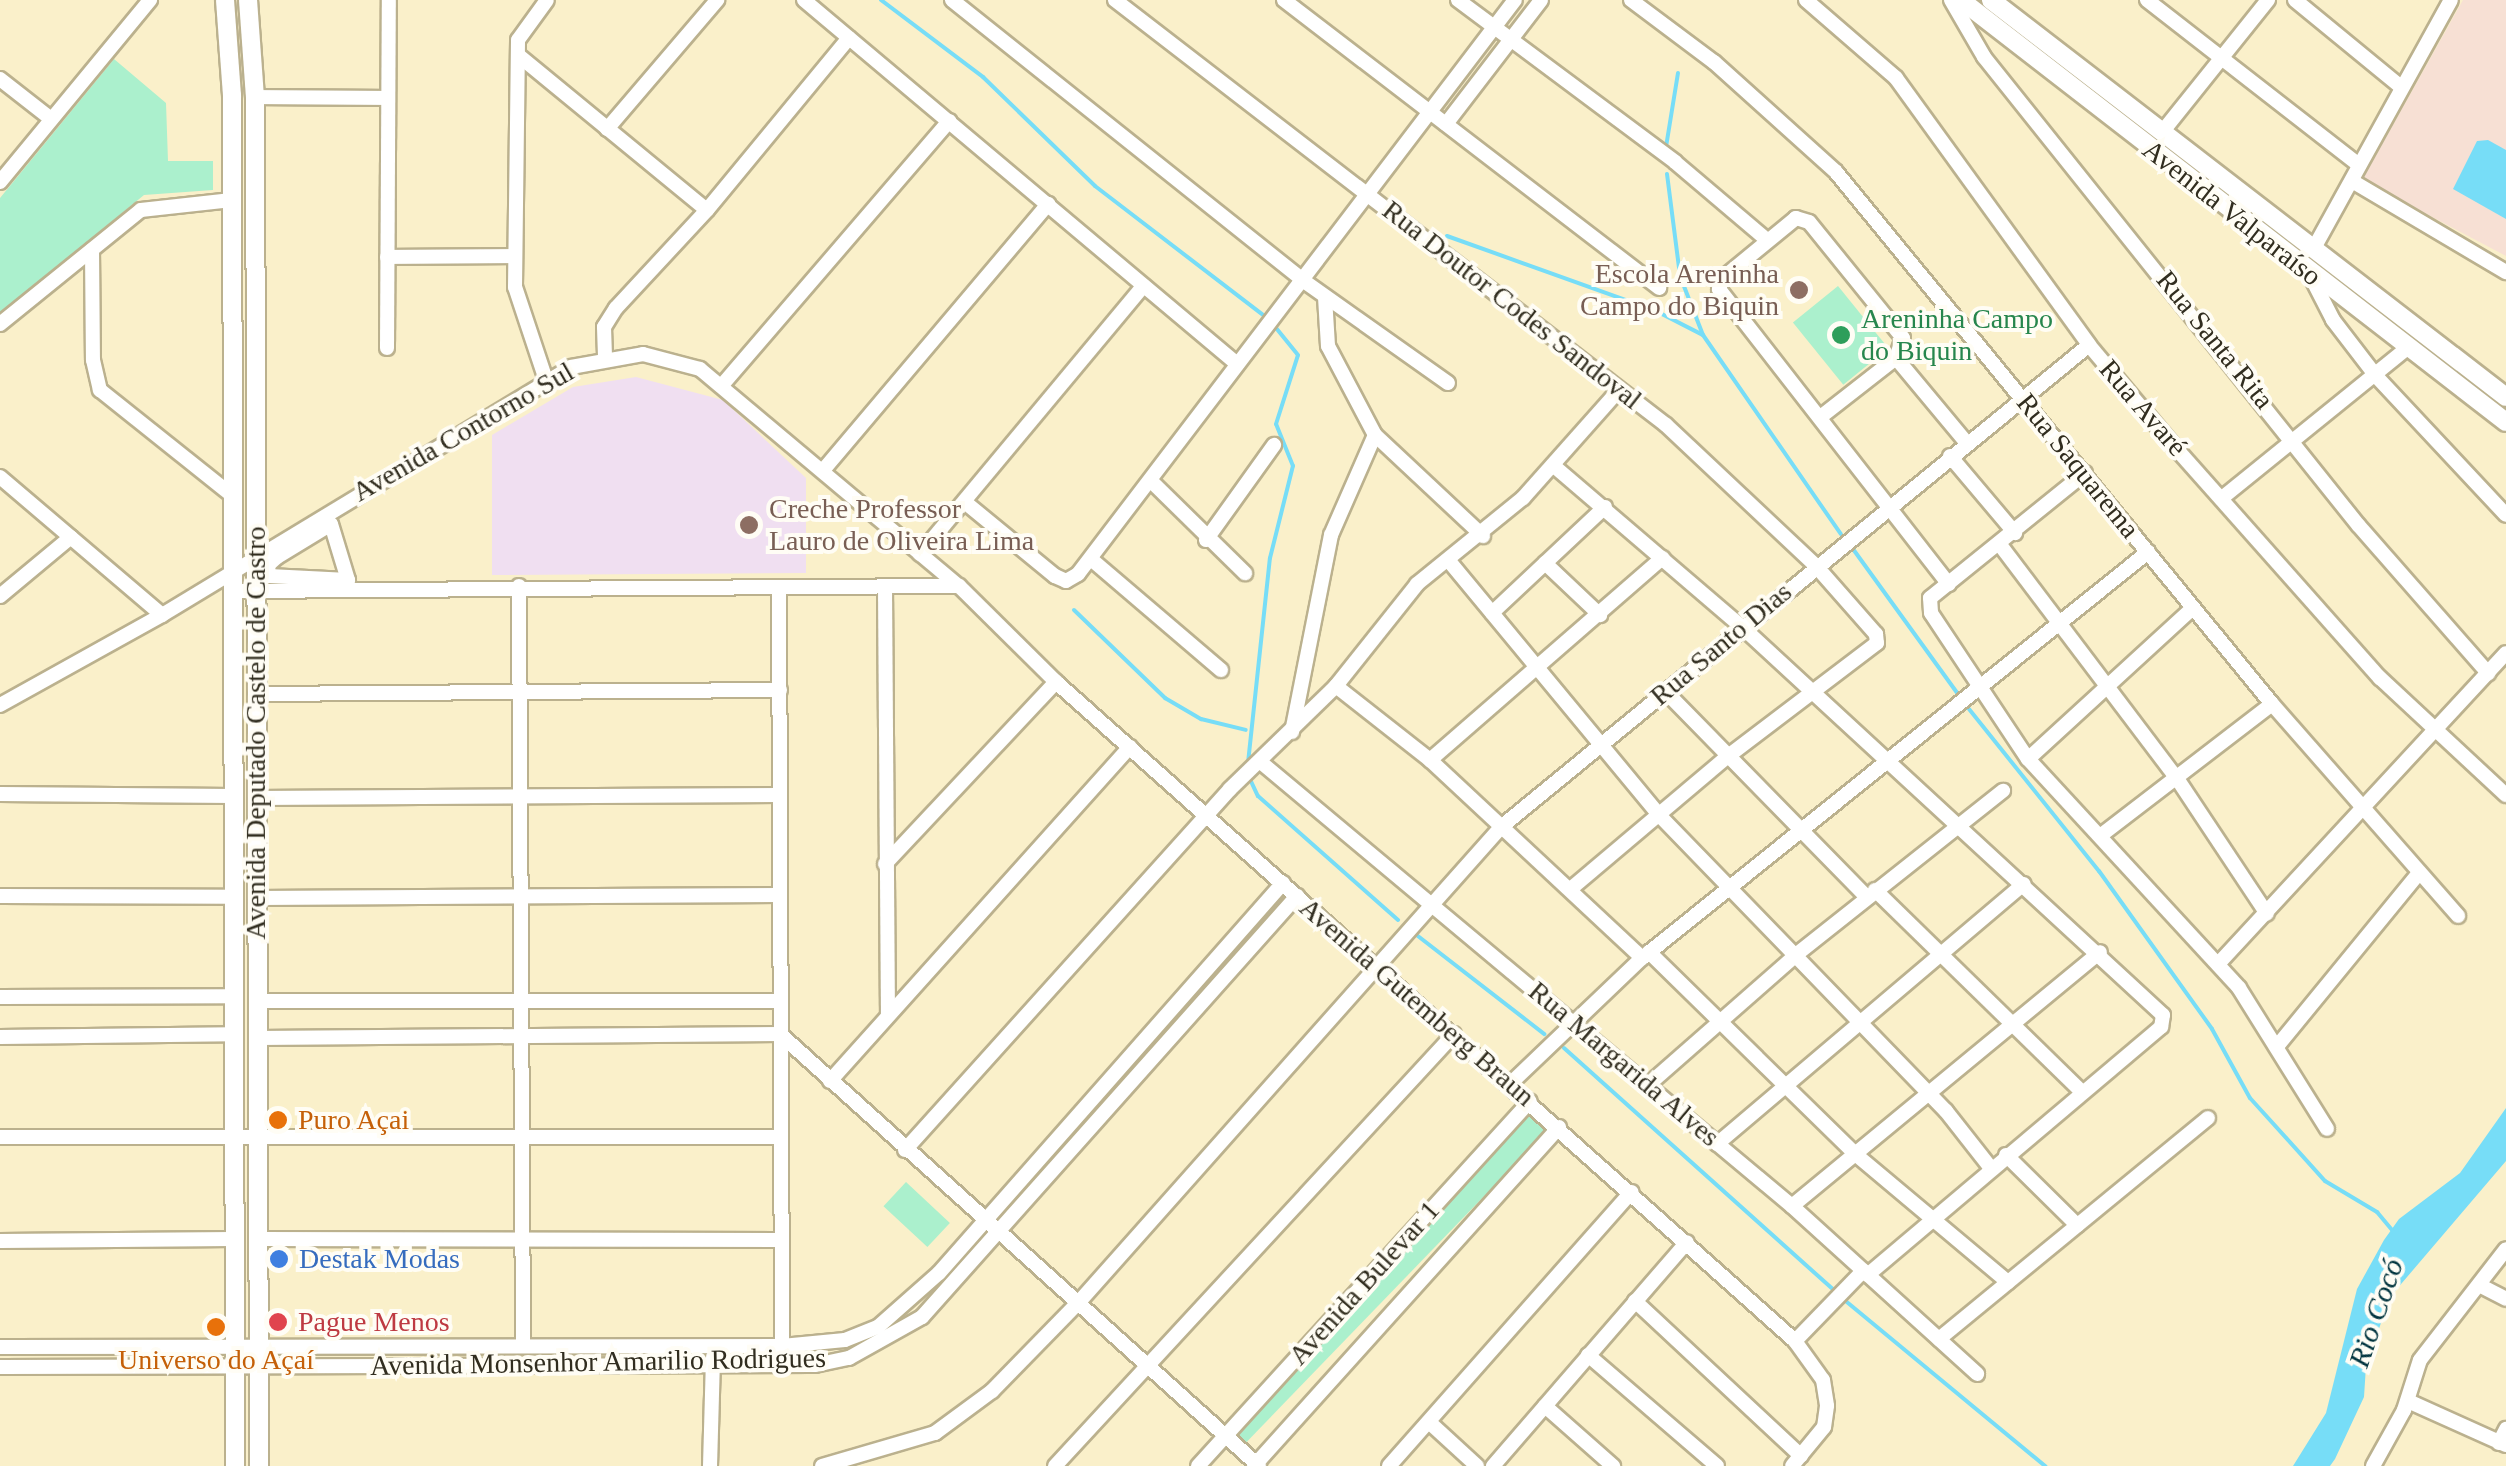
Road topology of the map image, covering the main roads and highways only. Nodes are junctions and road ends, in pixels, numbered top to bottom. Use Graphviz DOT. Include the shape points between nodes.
graph roads {
  1 [pos="226,0"];
  2 [pos="248,0"];
  3 [pos="1960,0"];
  4 [pos="1991,0"];
  5 [pos="2194,155"];
  6 [pos="2180,173"];
  7 [pos="2506,397"];
  8 [pos="2506,422"];
  9 [pos="235,1466"];
  10 [pos="259,1466"];
  1 -- 9 [label="main road, Avenida Deputado Castelo de Castro"];
  2 -- 10 [label="main road, Avenida Deputado Castelo de Castro" via="255,98"];
  3 -- 6 [label="main road, Avenida Valparaíso"];
  4 -- 5 [label="main road, Avenida Valparaíso"];
  5 -- 6 [label="main road"];
  5 -- 7 [label="main road, Avenida Valparaíso"];
  6 -- 8 [label="main road, Avenida Valparaíso"];
}
